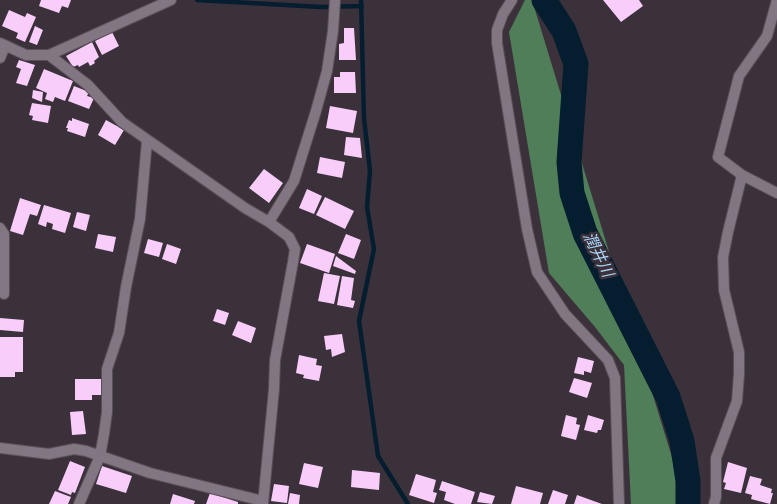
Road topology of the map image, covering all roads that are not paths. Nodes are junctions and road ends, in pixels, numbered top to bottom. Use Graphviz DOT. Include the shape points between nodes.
graph roads {
  1 [pos="170,0"];
  2 [pos="335,0"];
  3 [pos="512,0"];
  4 [pos="777,0"];
  5 [pos="3,44"];
  6 [pos="49,55"];
  7 [pos="0,58"];
  8 [pos="148,141"];
  9 [pos="742,175"];
  10 [pos="777,193"];
  11 [pos="269,222"];
  12 [pos="0,228"];
  13 [pos="4,294"];
  14 [pos="0,448"];
  15 [pos="100,456"];
  16 [pos="263,502"];
  17 [pos="79,504"];
  18 [pos="619,504"];
  19 [pos="714,504"];
  1 -- 6 [label="street"];
  2 -- 11 [label="street" via="327,71 294,182"];
  3 -- 18 [label="street" via="497,30 497,42 527,229 537,272 566,314 608,360 616,378"];
  4 -- 9 [label="street" via="767,36 739,76 718,157"];
  5 -- 6 [label="street" via="26,55"];
  5 -- 7 [label="street"];
  6 -- 8 [label="street" via="88,85 122,122"];
  8 -- 11 [label="street"];
  8 -- 15 [label="street" via="140,219 119,333 107,369 107,412"];
  9 -- 10 [label="street"];
  9 -- 19 [label="street" via="723,257 724,290 739,352 739,379 737,401 716,458"];
  11 -- 16 [label="street" via="289,237 294,249 275,360"];
  12 -- 13 [label="street" via="4,234"];
  14 -- 15 [label="street" via="49,454 74,449"];
  15 -- 16 [label="street" via="150,473"];
  15 -- 17 [label="street"];
}
